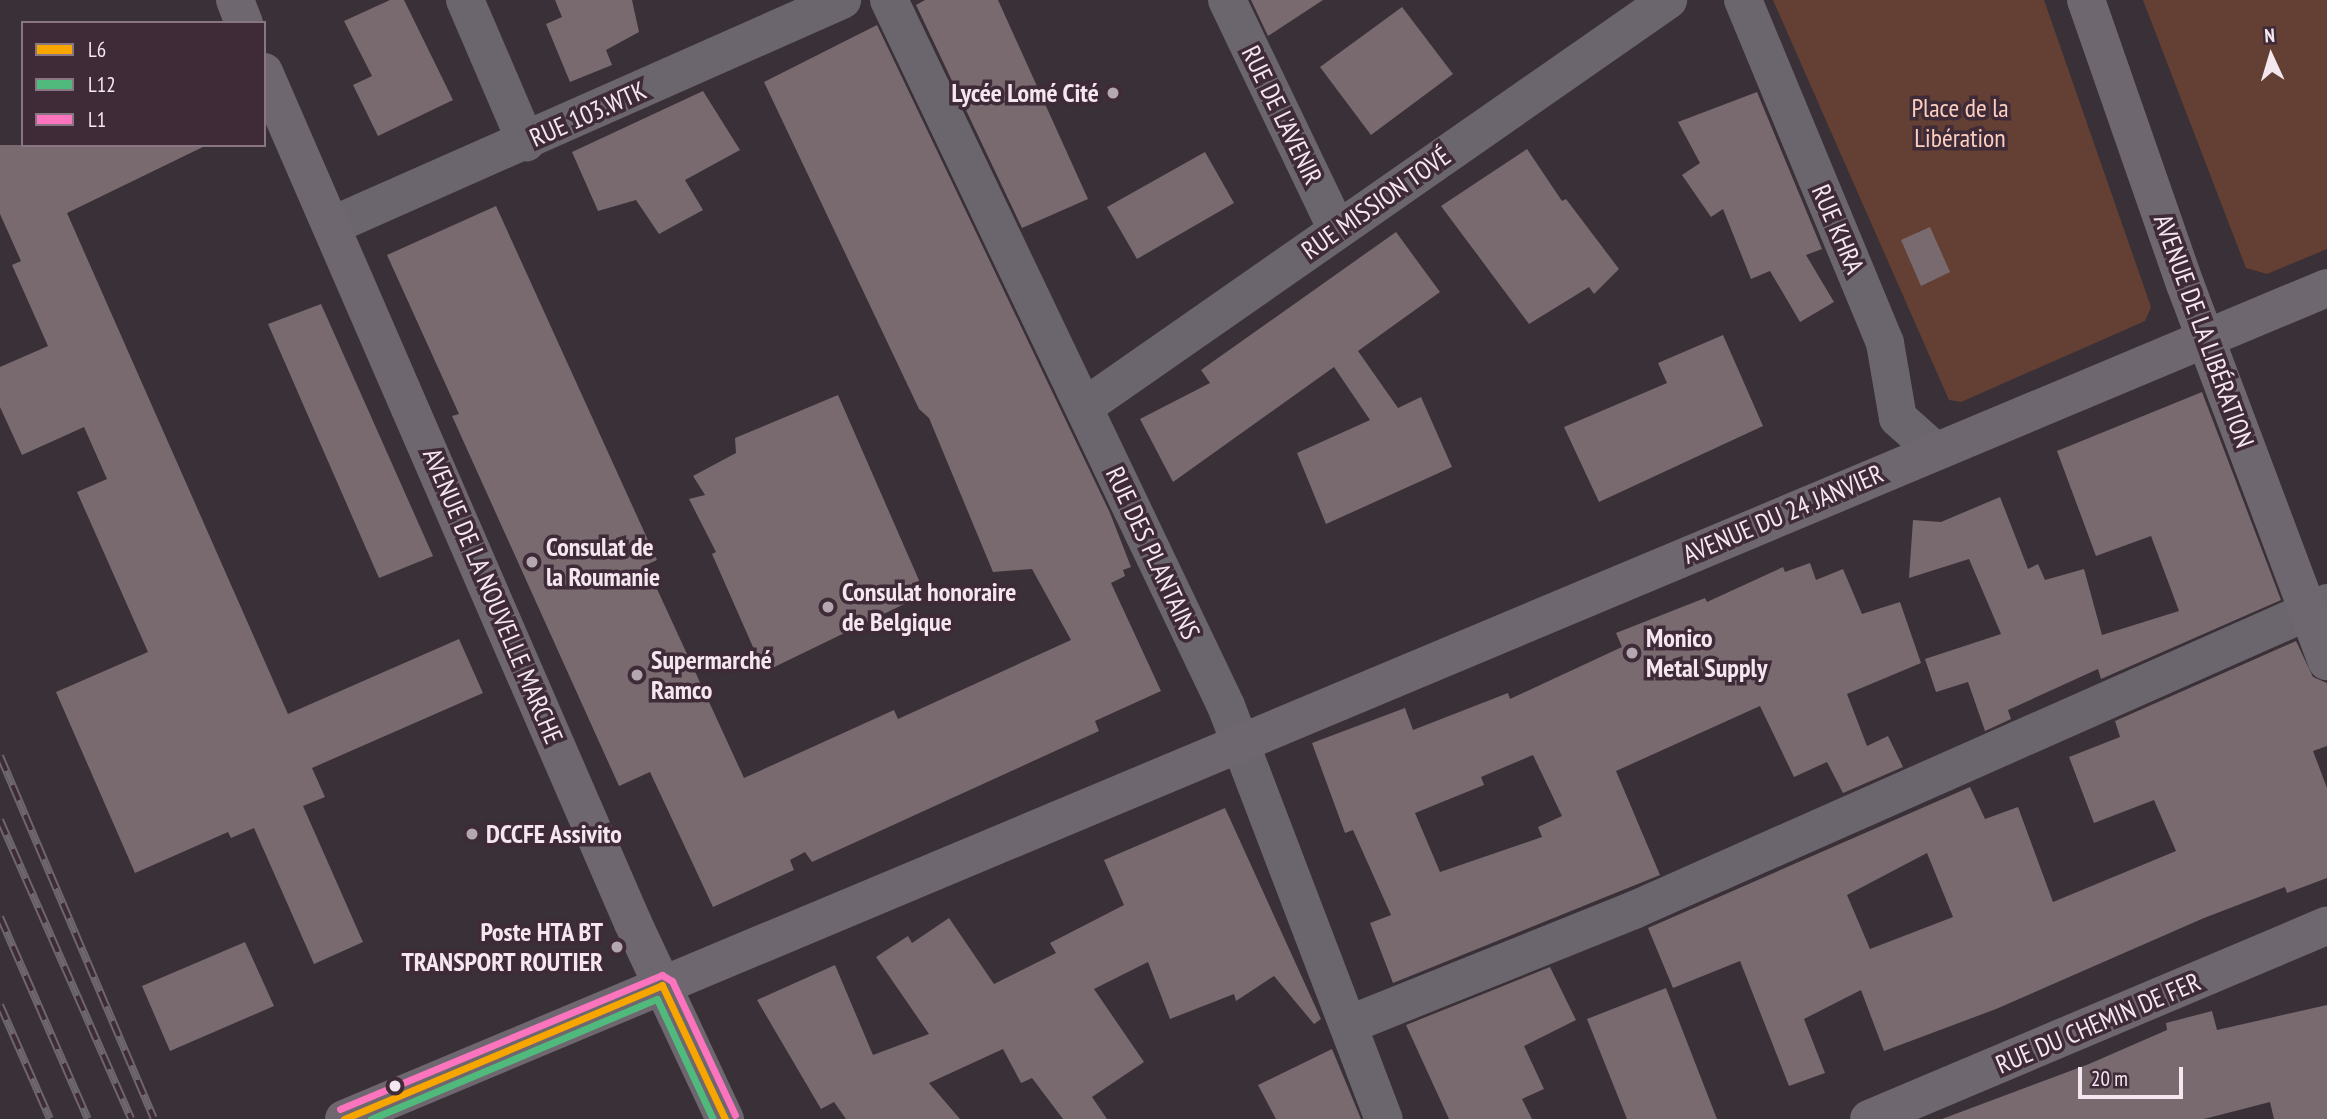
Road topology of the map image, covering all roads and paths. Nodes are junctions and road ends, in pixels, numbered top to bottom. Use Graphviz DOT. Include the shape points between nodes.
graph roads {
  1 [pos="234,0"];
  2 [pos="464,0"];
  3 [pos="842,0"];
  4 [pos="889,0"];
  5 [pos="1227,0"];
  6 [pos="1668,0"];
  7 [pos="1743,0"];
  8 [pos="2086,0"];
  9 [pos="243,21"];
  10 [pos="266,77"];
  11 [pos="526,142"];
  12 [pos="331,226"];
  13 [pos="1337,230"];
  14 [pos="2327,288"];
  15 [pos="2206,340"];
  16 [pos="1084,407"];
  17 [pos="1935,451"];
  18 [pos="2317,607"];
  19 [pos="2327,661"];
  20 [pos="1239,743"];
  21 [pos="2327,926"];
  22 [pos="662,985"];
  23 [pos="1348,1026"];
  24 [pos="344,1119"];
  25 [pos="725,1119"];
  26 [pos="1384,1119"];
  27 [pos="1869,1119"];
  1 -- 9 [label="street"];
  2 -- 11 [label="street"];
  3 -- 11 [label="street, RUE 103.WTK"];
  4 -- 16 [label="street, RUE DES PLANTAINS"];
  5 -- 13 [label="street, RUE DE L'AVENIR"];
  6 -- 13 [label="street, RUE MISSION TOVÉ"];
  7 -- 17 [label="street, RUE KHRA" via="1885,343 1898,418"];
  8 -- 15 [label="street, AVENUE DE LA LIBÉRATION"];
  10 -- 12 [label="street, AVENUE DE LA NOUVELLE MARCHE"];
  11 -- 12 [label="street, RUE 103.WTK"];
  12 -- 22 [label="street, AVENUE DE LA NOUVELLE MARCHE"];
  13 -- 16 [label="street, RUE MISSION TOVÉ"];
  14 -- 15 [label="street, AVENUE DU 24 JANVIER"];
  15 -- 17 [label="street, AVENUE DU 24 JANVIER"];
  15 -- 18 [label="street, AVENUE DE LA LIBÉRATION"];
  16 -- 20 [label="street, RUE DES PLANTAINS" via="1226,706"];
  17 -- 20 [label="street, AVENUE DU 24 JANVIER"];
  18 -- 19 [label="street, AVENUE DE LA LIBÉRATION"];
  18 -- 23 [label="street" via="1634,910"];
  20 -- 22 [label="street, AVENUE DU 24 JANVIER"];
  20 -- 23 [label="street, RUE DES PLANTAINS"];
  21 -- 27 [label="street, RUE DU CHEMIN DE FER"];
  22 -- 24 [label="street"];
  22 -- 25 [label="street, AVENUE DE LA NOUVELLE MARCHE"];
  23 -- 26 [label="street, RUE DES PLANTAINS"];
}
